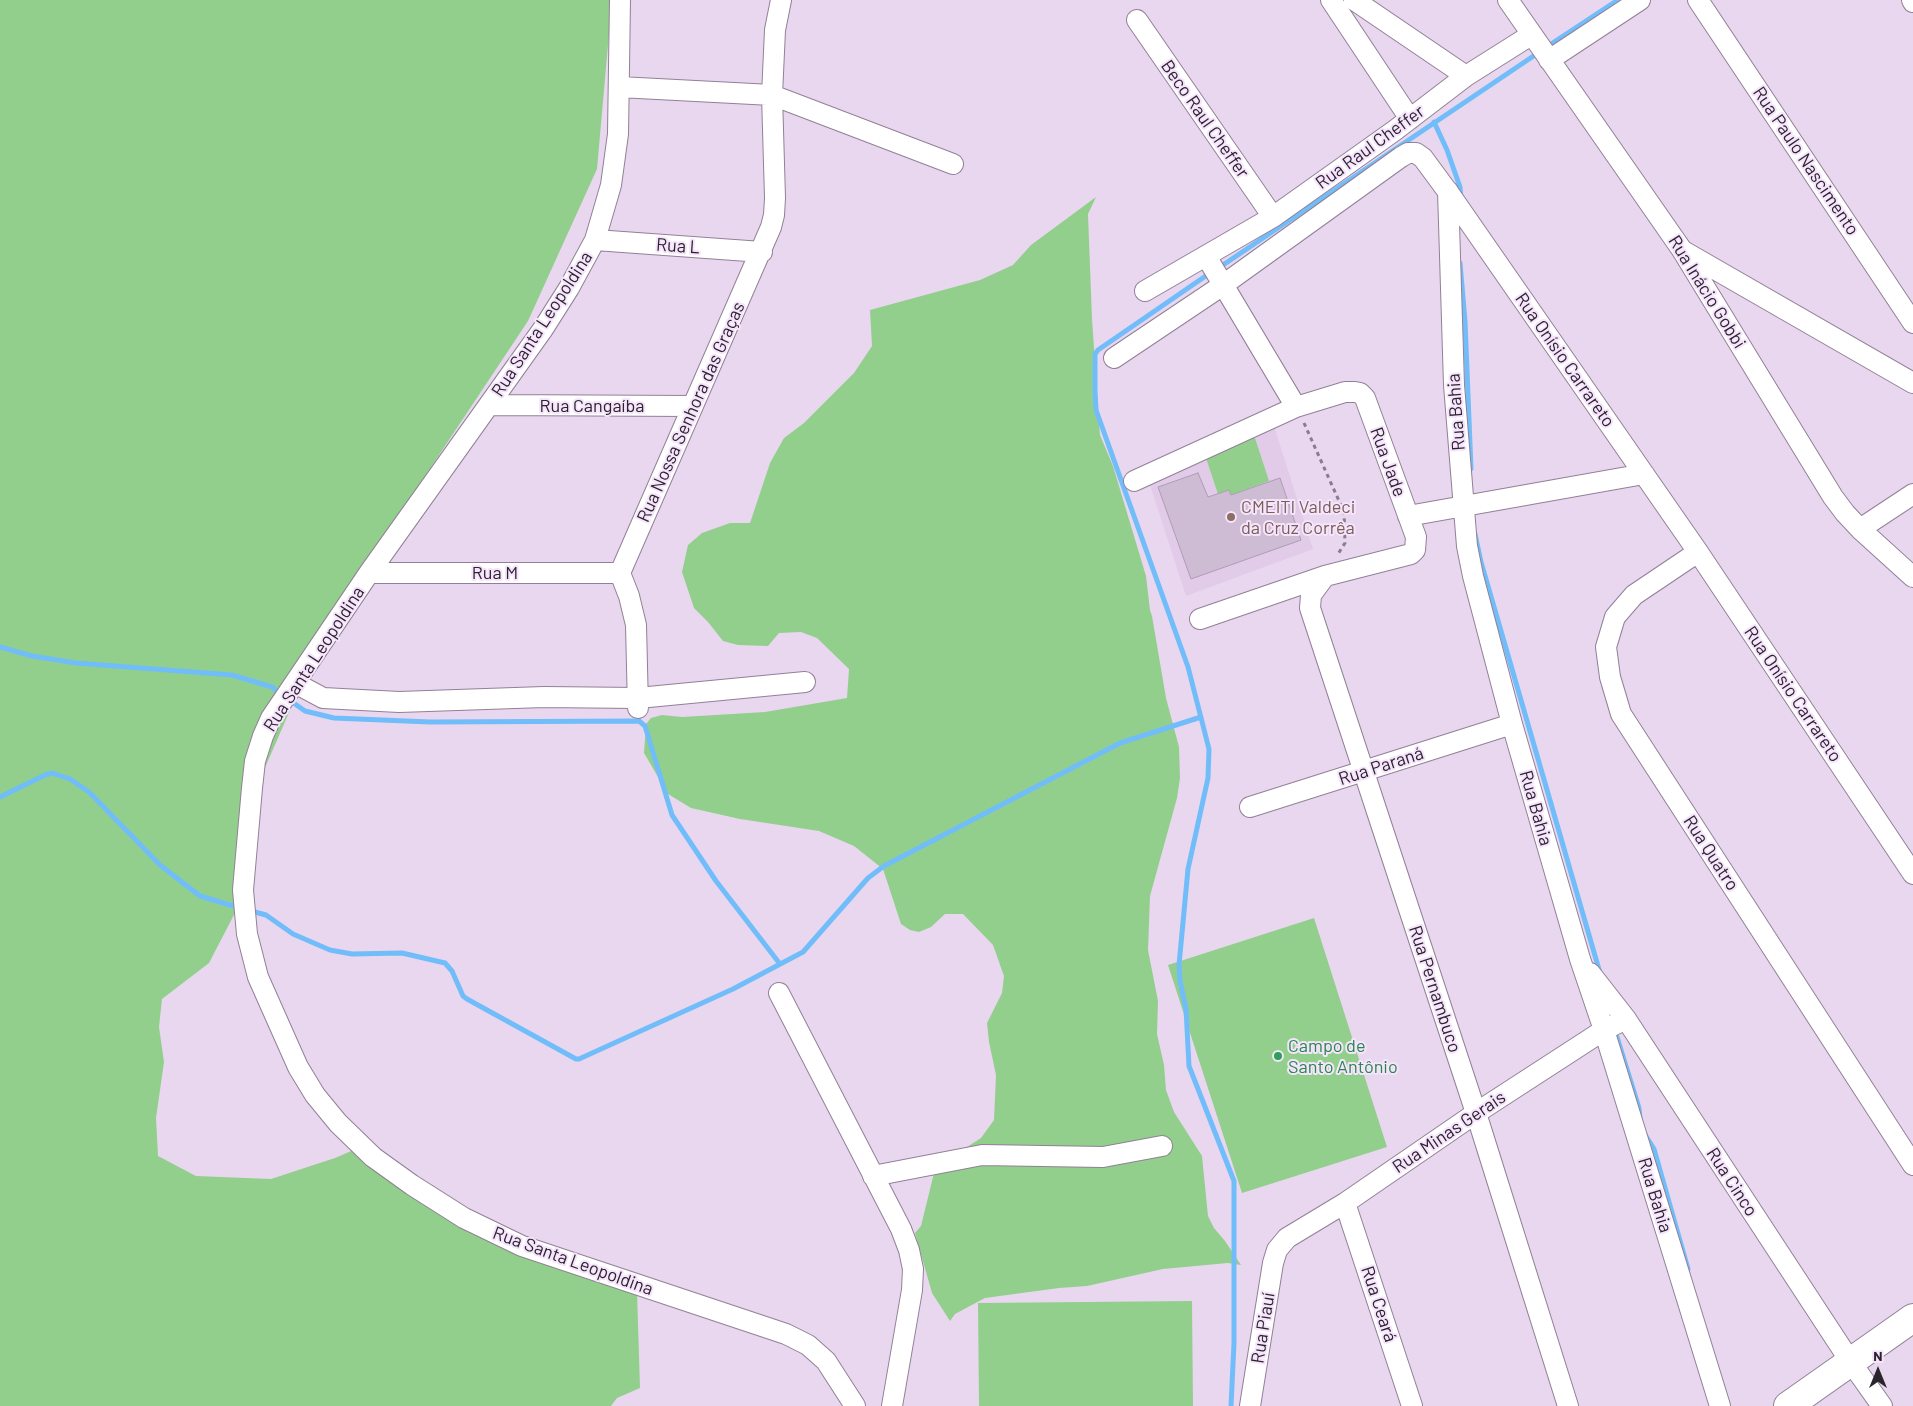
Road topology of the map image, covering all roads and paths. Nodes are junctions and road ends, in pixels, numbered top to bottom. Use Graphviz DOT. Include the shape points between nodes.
graph roads {
  1 [pos="620,0"];
  2 [pos="781,0"];
  3 [pos="1331,0"];
  4 [pos="1354,0"];
  5 [pos="1508,0"];
  6 [pos="1640,0"];
  7 [pos="1698,0"];
  8 [pos="1137,20"];
  9 [pos="1531,35"];
  10 [pos="1549,60"];
  11 [pos="1466,76"];
  12 [pos="619,87"];
  13 [pos="772,95"];
  14 [pos="1410,119"];
  15 [pos="953,164"];
  16 [pos="1449,194"];
  17 [pos="1273,217"];
  18 [pos="595,240"];
  19 [pos="1682,250"];
  20 [pos="762,252"];
  21 [pos="1215,271"];
  22 [pos="1145,291"];
  23 [pos="1913,323"];
  24 [pos="1114,358"];
  25 [pos="1913,383"];
  26 [pos="490,405"];
  27 [pos="694,406"];
  28 [pos="1296,407"];
  29 [pos="1644,474"];
  30 [pos="1134,481"];
  31 [pos="1913,494"];
  32 [pos="1464,507"];
  33 [pos="1408,516"];
  34 [pos="1860,529"];
  35 [pos="1698,552"];
  36 [pos="370,573"];
  37 [pos="620,573"];
  38 [pos="1325,576"];
  39 [pos="1913,577"];
  40 [pos="1200,619"];
  41 [pos="805,682"];
  42 [pos="295,683"];
  43 [pos="638,703"];
  44 [pos="1512,724"];
  45 [pos="1363,772"];
  46 [pos="1250,808"];
  47 [pos="1913,874"];
  48 [pos="1580,959"];
  49 [pos="779,993"];
  50 [pos="1626,1019"];
  51 [pos="1604,1030"];
  52 [pos="1476,1113"];
  53 [pos="1162,1146"];
  54 [pos="1913,1165"];
  55 [pos="873,1176"];
  56 [pos="1346,1203"];
  57 [pos="1277,1250"];
  58 [pos="1913,1318"];
  59 [pos="1850,1361"];
  60 [pos="855,1406"];
  61 [pos="892,1406"];
  62 [pos="1250,1406"];
  63 [pos="1412,1406"];
  64 [pos="1568,1406"];
  65 [pos="1720,1406"];
  66 [pos="1788,1406"];
  67 [pos="1882,1406"];
  1 -- 12 [label="street, Rua Santa Leopoldina"];
  2 -- 13 [label="street, Rua Nossa Senhora das Graças" via="775,30"];
  3 -- 14 [label="street"];
  4 -- 11 [label="street"];
  5 -- 9 [label="street, Rua Inácio Gobbi"];
  6 -- 10 [label="street"];
  7 -- 23 [label="street, Rua Paulo Nascimento"];
  8 -- 17 [label="street, Beco Raul Cheffer"];
  9 -- 10 [label="street, Rua Inácio Gobbi"];
  9 -- 11 [label="street, Rua Raul Cheffer"];
  10 -- 19 [label="street, Rua Inácio Gobbi"];
  11 -- 14 [label="street, Rua Raul Cheffer"];
  12 -- 13 [label="street"];
  12 -- 18 [label="street, Rua Santa Leopoldina" via="618,134 611,185"];
  13 -- 15 [label="street"];
  13 -- 20 [label="street, Rua Nossa Senhora das Graças" via="774,214"];
  14 -- 17 [label="street, Rua Raul Cheffer"];
  16 -- 21 [label="street, Rua Onísio Carrareto" via="1423,158 1416,153 1408,153"];
  16 -- 29 [label="street, Rua Onísio Carrareto"];
  16 -- 32 [label="street, Rua Bahia" via="1454,385"];
  17 -- 21 [label="street, Rua Raul Cheffer"];
  18 -- 20 [label="street, Rua L"];
  18 -- 26 [label="street, Rua Santa Leopoldina" via="543,329"];
  19 -- 25 [label="street"];
  19 -- 34 [label="street, Rua Inácio Gobbi" via="1833,497"];
  20 -- 27 [label="street, Rua Nossa Senhora das Graças"];
  21 -- 22 [label="street"];
  21 -- 24 [label="street, Rua Onísio Carrareto"];
  21 -- 28 [label="street"];
  26 -- 27 [label="street, Rua Cangaíba"];
  26 -- 36 [label="street, Rua Santa Leopoldina"];
  27 -- 37 [label="street, Rua Nossa Senhora das Graças"];
  28 -- 30 [label="street, Rua Jade"];
  28 -- 33 [label="street, Rua Jade" via="1346,392 1355,392 1364,398"];
  28 -- 38 [label="path" via="1344,512 1345,543"];
  29 -- 32 [label="street"];
  29 -- 35 [label="street, Rua Onísio Carrareto"];
  31 -- 34 [label="street"];
  32 -- 33 [label="street"];
  32 -- 44 [label="street, Rua Bahia" via="1473,576"];
  33 -- 38 [label="street, Rua Jade" via="1416,537 1415,550 1411,554"];
  34 -- 39 [label="street, Rua Inácio Gobbi"];
  35 -- 47 [label="street, Rua Onísio Carrareto"];
  35 -- 54 [label="street, Rua Quatro" via="1634,596 1615,617 1606,648 1610,678 1621,714"];
  36 -- 37 [label="street, Rua M"];
  36 -- 42 [label="street, Rua Santa Leopoldina"];
  37 -- 43 [label="street" via="636,625"];
  38 -- 40 [label="street, Rua Jade"];
  38 -- 45 [label="street, Rua Pernambuco" via="1311,595 1310,608"];
  41 -- 43 [label="street"];
  42 -- 43 [label="street" via="323,698 399,702 544,696"];
  42 -- 60 [label="street, Rua Santa Leopoldina" via="271,718 255,761 243,890 247,934 258,977 298,1067 315,1095 373,1158 464,1218 522,1246 786,1334 808,1345 826,1361"];
  44 -- 45 [label="street, Rua Paraná"];
  44 -- 48 [label="street, Rua Bahia"];
  45 -- 46 [label="street, Rua Paraná"];
  45 -- 52 [label="street, Rua Pernambuco"];
  48 -- 50 [label="street, Rua Cinco"];
  48 -- 51 [label="street, Rua Bahia"];
  49 -- 55 [label="street"];
  50 -- 51 [label="street, Rua Minas Gerais"];
  50 -- 59 [label="street, Rua Cinco"];
  51 -- 52 [label="street, Rua Minas Gerais"];
  51 -- 65 [label="street, Rua Bahia"];
  52 -- 56 [label="street, Rua Minas Gerais"];
  52 -- 64 [label="street, Rua Pernambuco"];
  53 -- 55 [label="street" via="1103,1158 982,1156"];
  55 -- 61 [label="street" via="901,1229 912,1269 912,1290"];
  56 -- 57 [label="street, Rua Minas Gerais" via="1287,1238"];
  56 -- 63 [label="street, Rua Ceará"];
  57 -- 62 [label="street, Rua Piauí"];
  58 -- 59 [label="street"];
  59 -- 66 [label="street"];
  59 -- 67 [label="street, Rua Cinco"];
}
